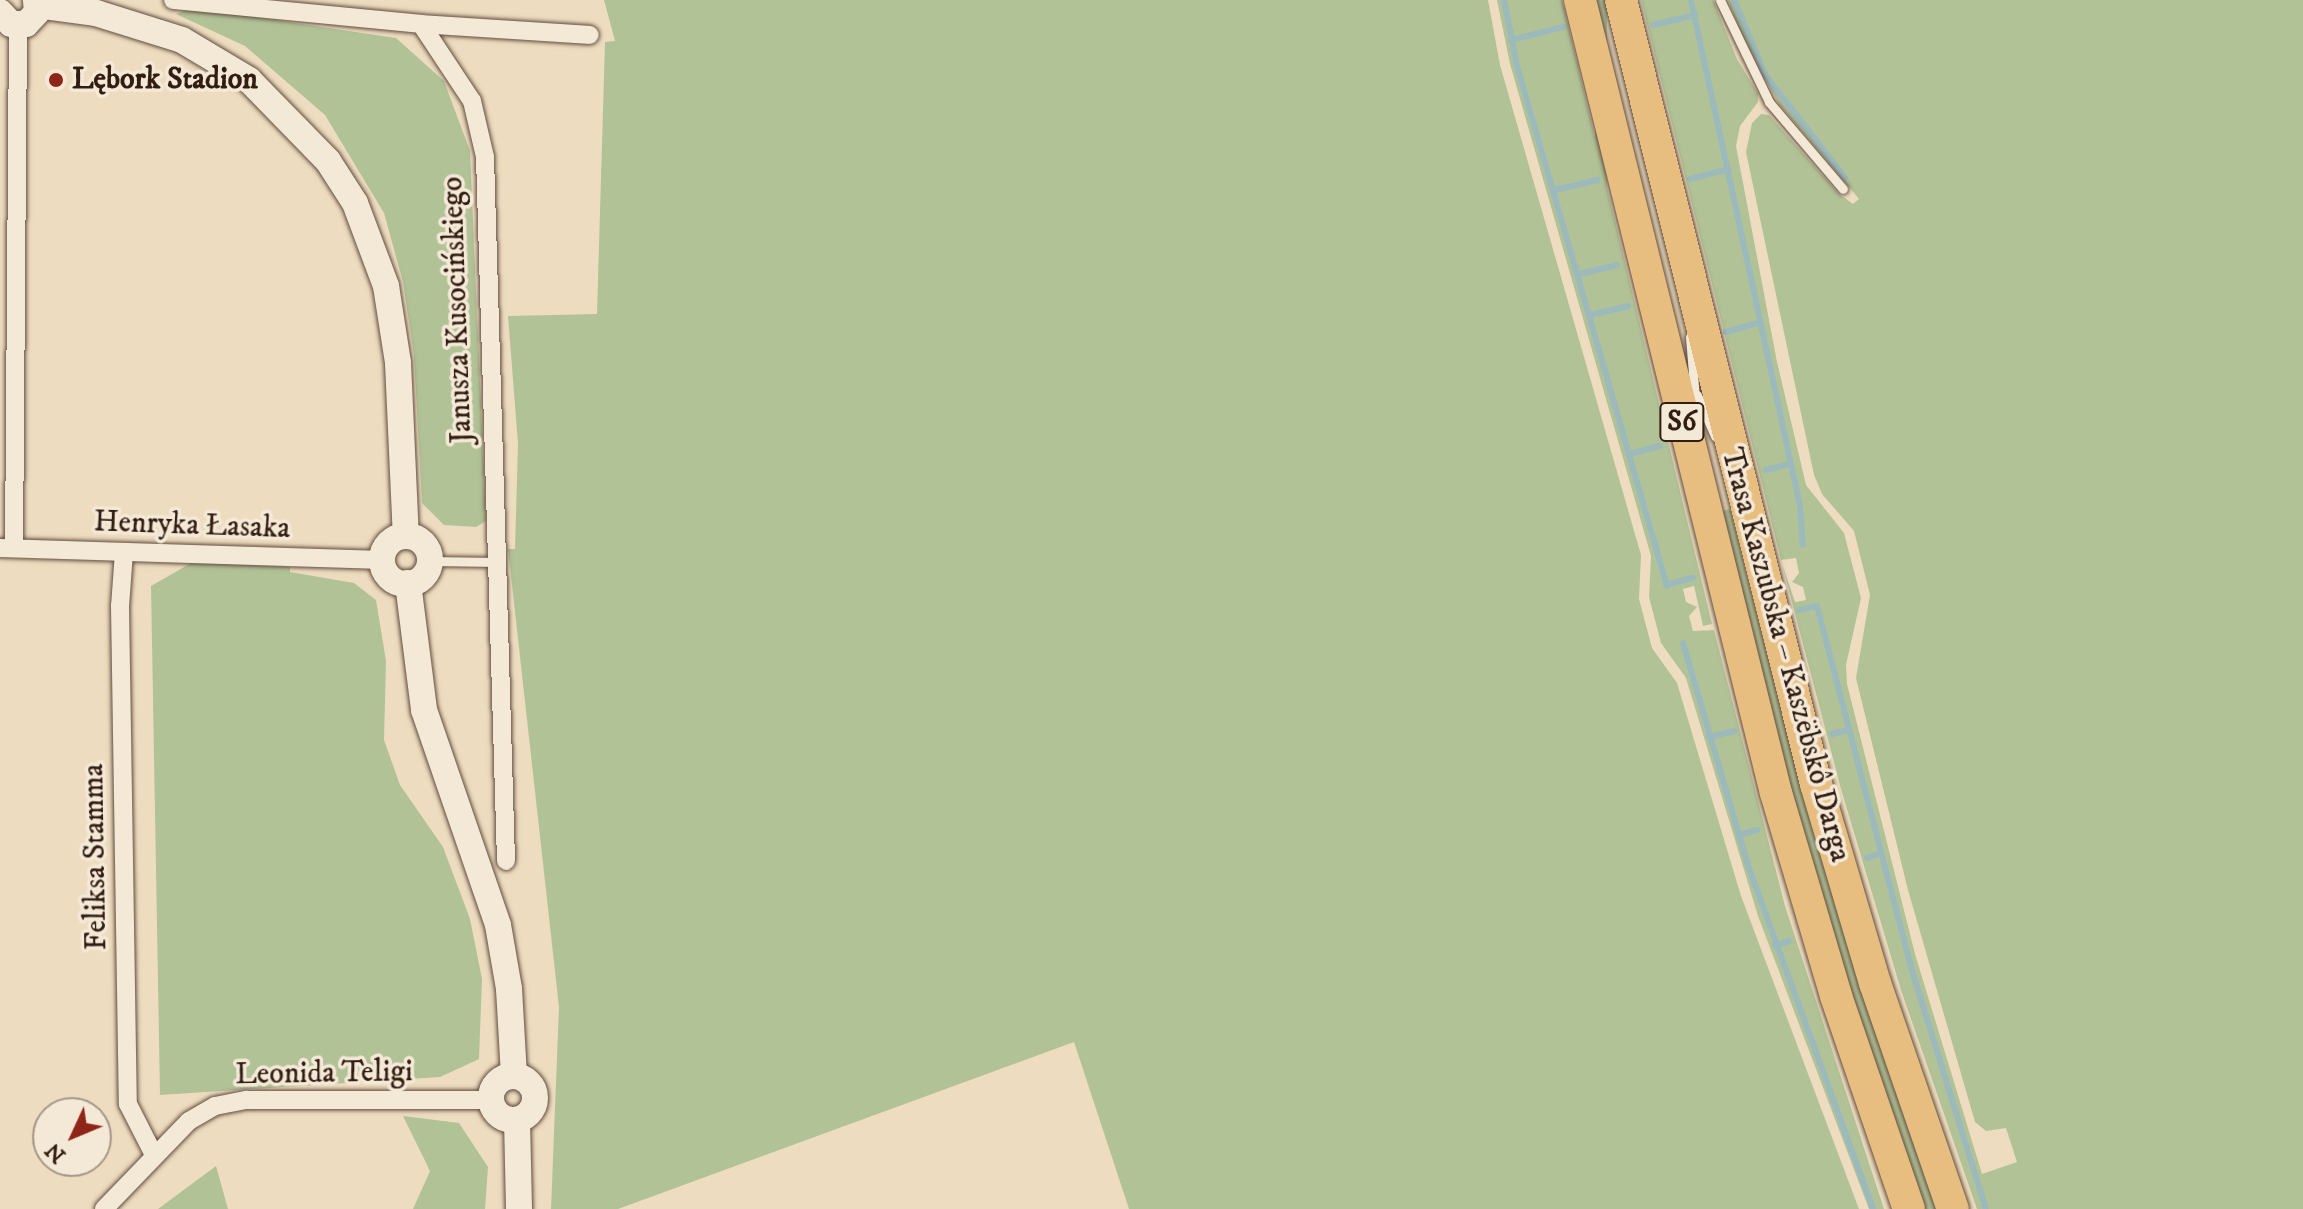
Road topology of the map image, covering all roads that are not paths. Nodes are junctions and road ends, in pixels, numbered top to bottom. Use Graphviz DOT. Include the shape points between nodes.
graph roads {
  1 [pos="173,0"];
  2 [pos="1580,0"];
  3 [pos="1621,0"];
  4 [pos="1720,0"];
  5 [pos="37,2"];
  6 [pos="9,19"];
  7 [pos="421,24"];
  8 [pos="590,35"];
  9 [pos="1843,189"];
  10 [pos="1683,258"];
  11 [pos="1644,267"];
  12 [pos="1694,387"];
  13 [pos="1744,506"];
  14 [pos="1705,516"];
  15 [pos="406,536"];
  16 [pos="7,548"];
  17 [pos="124,552"];
  18 [pos="383,560"];
  19 [pos="430,561"];
  20 [pos="498,562"];
  21 [pos="408,583"];
  22 [pos="506,861"];
  23 [pos="514,1076"];
  24 [pos="491,1100"];
  25 [pos="517,1120"];
  26 [pos="154,1155"];
  27 [pos="104,1209"];
  28 [pos="519,1209"];
  29 [pos="1909,1209"];
  30 [pos="1953,1209"];
  1 -- 7 [label="street"];
  2 -- 11 [label="highway, Trasa Kaszubska – Kaszëbskô Darga / S6"];
  3 -- 10 [label="highway, Trasa Kaszubska – Kaszëbskô Darga / S6"];
  4 -- 9 [label="lane" via="1769,102"];
  5 -- 6 [label="street" via="32,19"];
  5 -- 15 [label="street, Janusza Kusocińskiego" via="96,13 182,40 259,89 328,161 355,203 386,286 398,363"];
  6 -- 16 [label="street"];
  7 -- 8 [label="street"];
  7 -- 20 [label="street, Janusza Kusocińskiego" via="472,101 485,157"];
  10 -- 12 [label="lane"];
  10 -- 13 [label="highway, Trasa Kaszubska – Kaszëbskô Darga / S6"];
  11 -- 12 [label="lane"];
  11 -- 14 [label="highway, Trasa Kaszubska – Kaszëbskô Darga / S6"];
  12 -- 13 [label="lane"];
  12 -- 14 [label="lane"];
  13 -- 30 [label="highway, Trasa Kaszubska – Kaszëbskô Darga / S6" via="1870,968"];
  14 -- 29 [label="highway, Trasa Kaszubska – Kaszëbskô Darga / S6" via="1802,881"];
  15 -- 18 [label="street" via="388,545"];
  15 -- 19 [label="street" via="421,541"];
  16 -- 17 [label="street, Henryka Łasaka"];
  17 -- 18 [label="street, Henryka Łasaka"];
  17 -- 26 [label="street, Feliksa Stamma" via="120,606 128,1104"];
  18 -- 21 [label="street" via="393,579"];
  19 -- 20 [label="lane"];
  19 -- 21 [label="street" via="426,574"];
  20 -- 22 [label="street, Janusza Kusocińskiego"];
  21 -- 23 [label="street" via="424,710 498,925 509,989"];
  23 -- 24 [label="street" via="497,1082"];
  23 -- 25 [label="street" via="530,1084 535,1101"];
  24 -- 25 [label="street" via="499,1116"];
  24 -- 26 [label="street, Leonida Teligi" via="247,1100 215,1106 189,1121"];
  25 -- 28 [label="street"];
  26 -- 27 [label="street, Leonida Teligi"];
}
